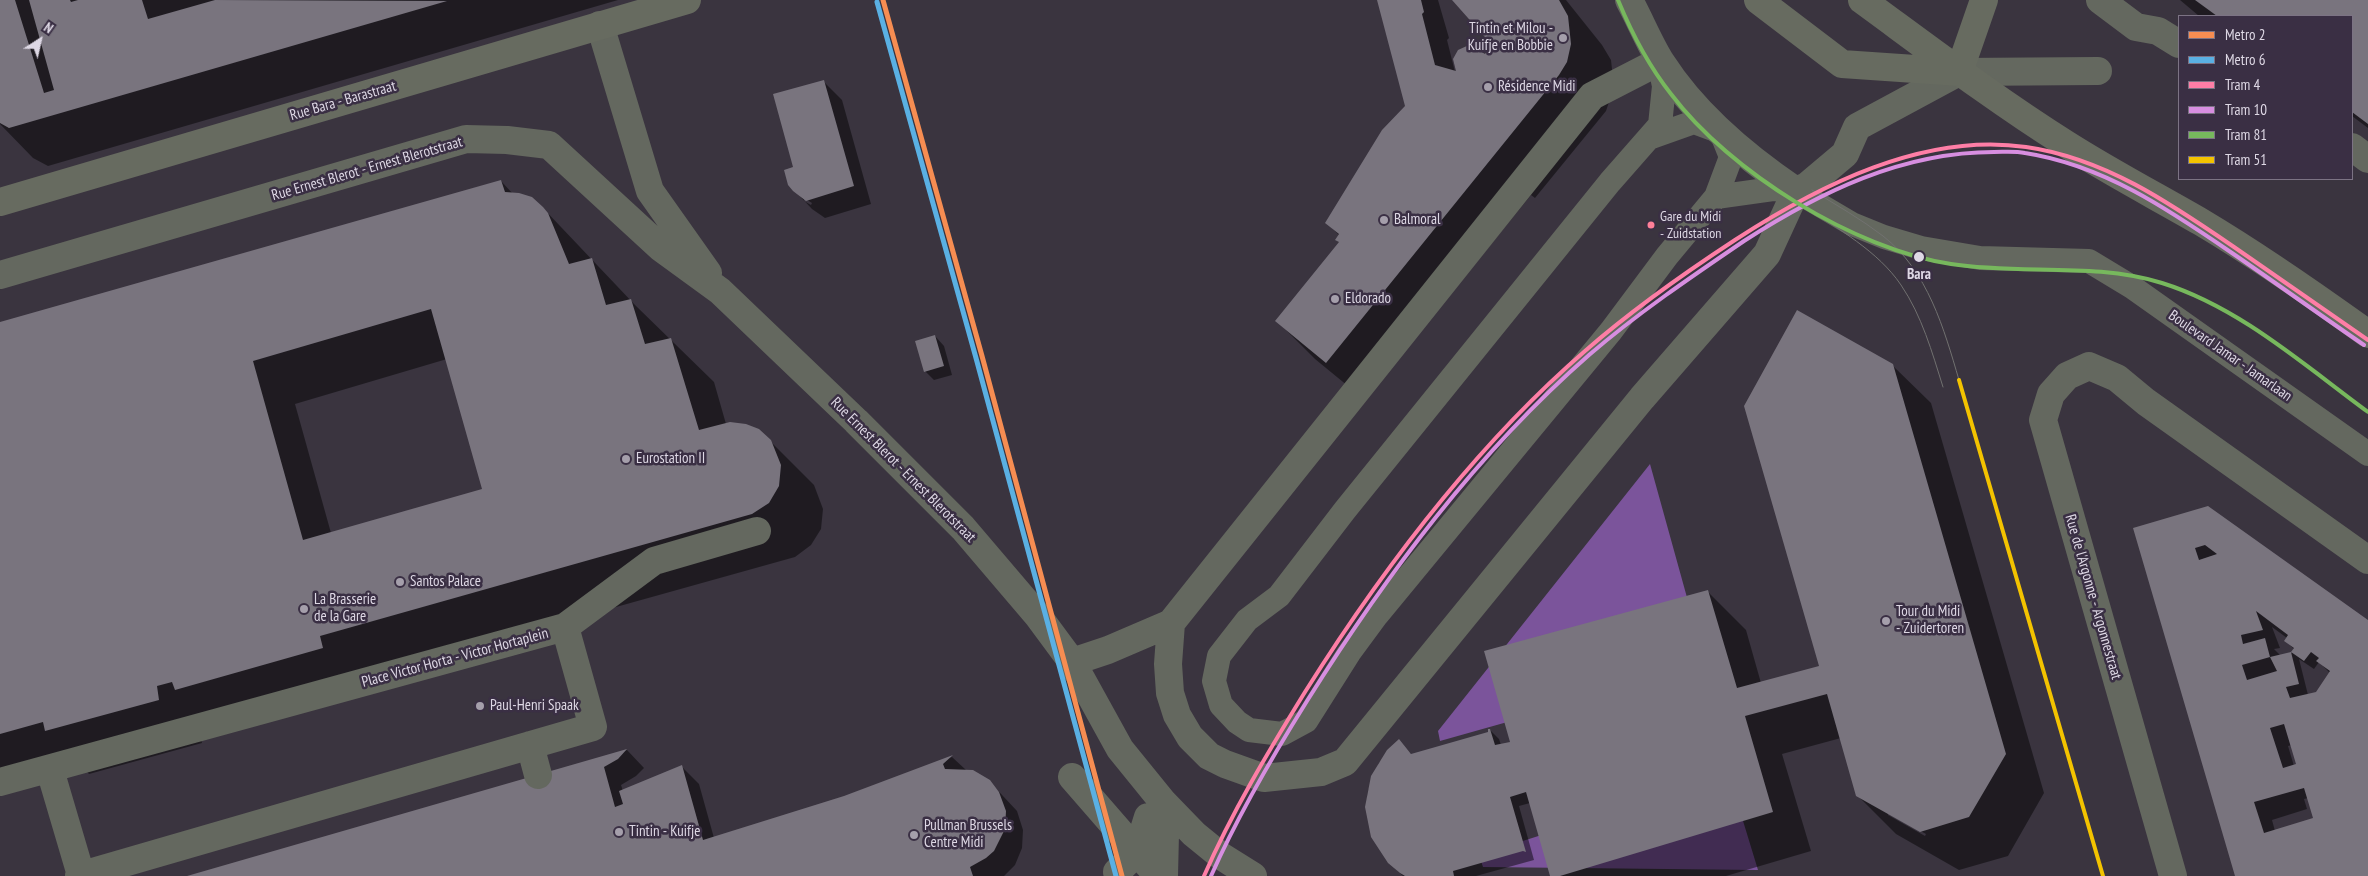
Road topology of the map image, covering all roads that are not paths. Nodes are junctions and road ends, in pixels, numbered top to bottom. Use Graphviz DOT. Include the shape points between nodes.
graph roads {
  1 [pos="687,0"];
  2 [pos="1624,0"];
  3 [pos="1629,0"];
  4 [pos="1758,0"];
  5 [pos="1862,0"];
  6 [pos="1984,0"];
  7 [pos="2100,0"];
  8 [pos="600,25"];
  9 [pos="2178,43"];
  10 [pos="1660,61"];
  11 [pos="2098,71"];
  12 [pos="1959,72"];
  13 [pos="1720,132"];
  14 [pos="1649,138"];
  15 [pos="2353,148"];
  16 [pos="2368,158"];
  17 [pos="1796,191"];
  18 [pos="1716,197"];
  19 [pos="0,202"];
  20 [pos="0,275"];
  21 [pos="720,291"];
  22 [pos="2368,334"];
  23 [pos="2368,454"];
  24 [pos="757,531"];
  25 [pos="2368,560"];
  26 [pos="1171,622"];
  27 [pos="565,627"];
  28 [pos="1072,662"];
  29 [pos="530,745"];
  30 [pos="50,770"];
  31 [pos="538,775"];
  32 [pos="1072,777"];
  33 [pos="0,782"];
  34 [pos="1137,852"];
  35 [pos="1117,872"];
  36 [pos="80,876"];
  37 [pos="1158,876"];
  38 [pos="1164,876"];
  39 [pos="1253,876"];
  40 [pos="2173,876"];
  1 -- 8 [label="main road, Rue Bara - Barastraat"];
  2 -- 10 [label="lane"];
  3 -- 10 [label="street"];
  4 -- 12 [label="main road" via="1842,64"];
  5 -- 12 [label="main road"];
  6 -- 12 [label="main road"];
  7 -- 9 [label="street" via="2136,27 2158,31"];
  8 -- 19 [label="main road, Rue Bara - Barastraat"];
  8 -- 21 [label="street, Rue Ernest Blerot - Ernest Blerotstraat" via="650,191"];
  10 -- 13 [label="street" via="1694,106"];
  10 -- 14 [label="lane" via="1664,86 1660,125"];
  10 -- 26 [label="street" via="1592,96"];
  11 -- 12 [label="street"];
  12 -- 17 [label="street" via="1858,127 1845,154 1807,186"];
  12 -- 22 [label="main road" via="2065,144 2201,223"];
  13 -- 14 [label="lane" via="1694,122"];
  13 -- 17 [label="street" via="1749,158"];
  13 -- 18 [label="lane" via="1731,157"];
  14 -- 18 [label="lane" via="1604,189 1279,596 1247,620 1219,656 1214,681 1222,705 1237,722 1249,730 1282,734 1306,721 1378,615 1611,331"];
  15 -- 16 [label="street"];
  17 -- 18 [label="lane" via="1773,189"];
  17 -- 23 [label="lane, Boulevard Jamar - Jamarlaan" via="1852,224 1921,248 1980,258 2089,261 2179,320"];
  17 -- 26 [label="street" via="1767,254 1642,398 1346,762 1321,772 1264,778 1209,756 1190,737 1177,715 1170,693"];
  20 -- 21 [label="street, Rue Ernest Blerot - Ernest Blerotstraat" via="466,139 549,145 661,248"];
  21 -- 28 [label="street, Rue Ernest Blerot - Ernest Blerotstraat" via="950,515 1038,616"];
  24 -- 27 [label="street" via="654,562"];
  25 -- 40 [label="street, Rue de l'Argonne - Argonnestraat" via="2117,378 2089,366 2067,376 2051,394 2042,420"];
  26 -- 28 [label="street"];
  27 -- 29 [label="street, Place Victor Horta - Victor Hortaplein" via="593,727"];
  27 -- 30 [label="street, Place Victor Horta - Victor Hortaplein"];
  28 -- 39 [label="street, Rue Ernest Blerot - Ernest Blerotstraat" via="1120,749 1163,802 1220,856"];
  29 -- 31 [label="street"];
  29 -- 36 [label="street, Place Victor Horta - Victor Hortaplein"];
  30 -- 33 [label="street, Place Victor Horta - Victor Hortaplein"];
  30 -- 36 [label="street, Place Victor Horta - Victor Hortaplein"];
  32 -- 34 [label="street"];
  34 -- 35 [label="street"];
  34 -- 37 [label="street"];
  34 -- 38 [label="street" via="1156,826"];
}
